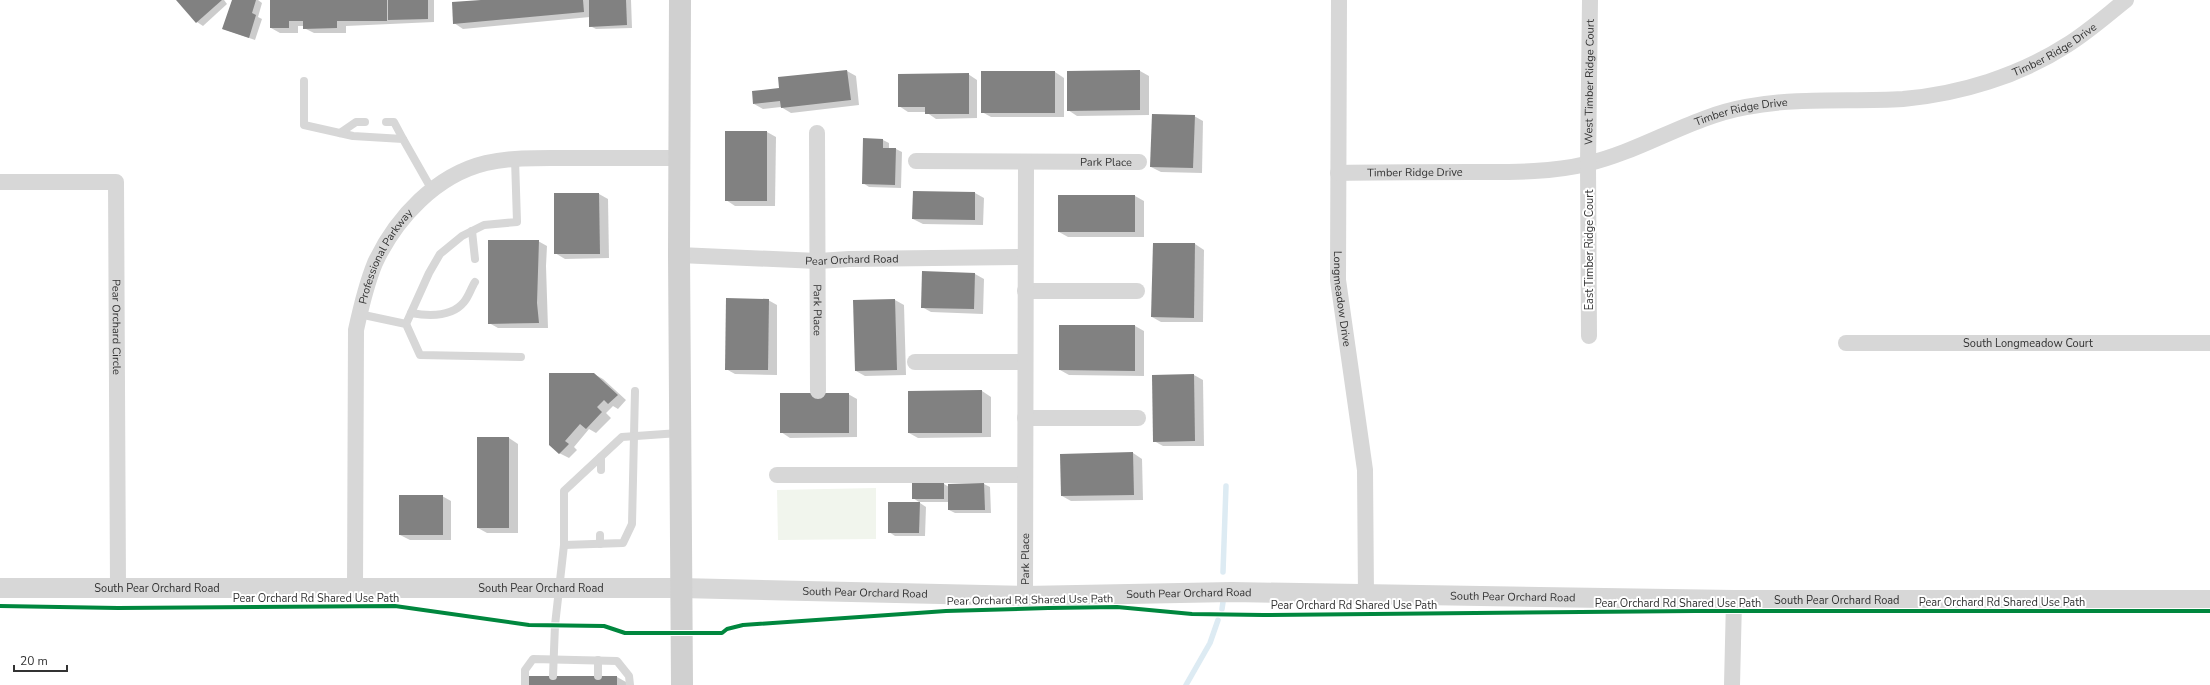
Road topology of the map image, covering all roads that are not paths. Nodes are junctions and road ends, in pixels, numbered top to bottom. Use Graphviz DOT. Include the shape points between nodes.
graph roads {
  1 [pos="680,0"];
  2 [pos="1339,0"];
  3 [pos="1590,0"];
  4 [pos="2126,0"];
  5 [pos="304,82"];
  6 [pos="365,122"];
  7 [pos="386,122"];
  8 [pos="340,133"];
  9 [pos="817,133"];
  10 [pos="403,139"];
  11 [pos="680,158"];
  12 [pos="515,159"];
  13 [pos="916,161"];
  14 [pos="1026,162"];
  15 [pos="1139,162"];
  16 [pos="1588,164"];
  17 [pos="1338,173"];
  18 [pos="0,182"];
  19 [pos="432,190"];
  20 [pos="472,231"];
  21 [pos="679,255"];
  22 [pos="1025,257"];
  23 [pos="475,259"];
  24 [pos="818,261"];
  25 [pos="475,282"];
  26 [pos="1025,291"];
  27 [pos="1137,291"];
  28 [pos="411,313"];
  29 [pos="359,314"];
  30 [pos="406,324"];
  31 [pos="1589,336"];
  32 [pos="1846,342"];
  33 [pos="2210,344"];
  34 [pos="521,357"];
  35 [pos="914,362"];
  36 [pos="1025,362"];
  37 [pos="635,391"];
  38 [pos="818,391"];
  39 [pos="1024,418"];
  40 [pos="1138,418"];
  41 [pos="680,433"];
  42 [pos="634,436"];
  43 [pos="601,457"];
  44 [pos="601,470"];
  45 [pos="777,475"];
  46 [pos="1024,475"];
  47 [pos="600,535"];
  48 [pos="600,544"];
  49 [pos="564,545"];
  50 [pos="0,588"];
  51 [pos="118,588"];
  52 [pos="355,588"];
  53 [pos="559,588"];
  54 [pos="681,588"];
  55 [pos="1366,595"];
  56 [pos="1024,596"];
  57 [pos="1734,600"];
  58 [pos="2210,600"];
  59 [pos="554,660"];
  60 [pos="598,660"];
  61 [pos="553,676"];
  62 [pos="598,676"];
  63 [pos="525,685"];
  64 [pos="630,685"];
  65 [pos="682,685"];
  66 [pos="1732,685"];
  1 -- 11 [label="main road"];
  2 -- 17 [label="street, Longmeadow Drive"];
  3 -- 16 [label="street, West Timber Ridge Court"];
  4 -- 16 [label="street, Timber Ridge Drive" via="2068,45 2036,62 1975,86 1934,96 1902,99 1795,101 1745,107 1701,119 1631,150"];
  5 -- 8 [label="lane" via="304,125"];
  6 -- 8 [label="lane" via="356,122"];
  7 -- 10 [label="lane" via="394,122"];
  8 -- 10 [label="lane"];
  9 -- 24 [label="street, Park Place"];
  10 -- 19 [label="lane"];
  11 -- 12 [label="street, Professional Parkway"];
  11 -- 21 [label="main road"];
  12 -- 19 [label="street, Professional Parkway" via="486,163 458,174"];
  12 -- 20 [label="lane" via="517,222 484,225"];
  13 -- 14 [label="street, Park Place"];
  14 -- 15 [label="street, Park Place"];
  14 -- 22 [label="street, Park Place"];
  16 -- 17 [label="street, Timber Ridge Drive" via="1558,170 1513,172"];
  16 -- 31 [label="street, East Timber Ridge Court"];
  17 -- 55 [label="street, Longmeadow Drive" via="1338,280 1365,470"];
  18 -- 51 [label="street, Pear Orchard Circle" via="116,182"];
  19 -- 29 [label="street, Professional Parkway" via="410,209 393,232 376,263"];
  20 -- 23 [label="lane"];
  20 -- 28 [label="lane" via="440,254 428,273"];
  21 -- 24 [label="street, Pear Orchard Road"];
  21 -- 41 [label="main road"];
  22 -- 24 [label="street, Pear Orchard Road"];
  22 -- 26 [label="street, Park Place"];
  24 -- 38 [label="street, Park Place"];
  25 -- 28 [label="lane" via="464,302 453,310 431,316"];
  26 -- 27 [label="street"];
  26 -- 36 [label="street, Park Place"];
  28 -- 30 [label="lane"];
  29 -- 30 [label="lane"];
  29 -- 52 [label="street, Professional Parkway" via="356,330"];
  30 -- 34 [label="lane" via="420,355"];
  32 -- 33 [label="street, South Longmeadow Court"];
  35 -- 36 [label="street"];
  36 -- 39 [label="street, Park Place"];
  37 -- 42 [label="lane"];
  39 -- 40 [label="street"];
  39 -- 46 [label="street, Park Place"];
  41 -- 42 [label="lane"];
  41 -- 54 [label="main road"];
  42 -- 43 [label="lane" via="622,437"];
  42 -- 48 [label="lane" via="632,524 623,543"];
  43 -- 44 [label="lane"];
  43 -- 49 [label="lane" via="564,492"];
  45 -- 46 [label="street"];
  46 -- 56 [label="street, Park Place"];
  47 -- 48 [label="lane"];
  48 -- 49 [label="lane"];
  49 -- 53 [label="lane"];
  50 -- 51 [label="street, South Pear Orchard Road"];
  51 -- 52 [label="street, South Pear Orchard Road"];
  52 -- 53 [label="street, South Pear Orchard Road"];
  53 -- 54 [label="street, South Pear Orchard Road"];
  53 -- 59 [label="lane"];
  54 -- 56 [label="street, South Pear Orchard Road"];
  54 -- 65 [label="main road"];
  55 -- 56 [label="street, South Pear Orchard Road" via="1232,592"];
  55 -- 57 [label="street, South Pear Orchard Road"];
  57 -- 58 [label="street, South Pear Orchard Road"];
  57 -- 66 [label="street"];
  59 -- 60 [label="lane"];
  59 -- 61 [label="lane"];
  59 -- 63 [label="lane" via="533,659 525,670"];
  60 -- 62 [label="lane"];
  60 -- 64 [label="lane" via="616,661 629,676"];
}
